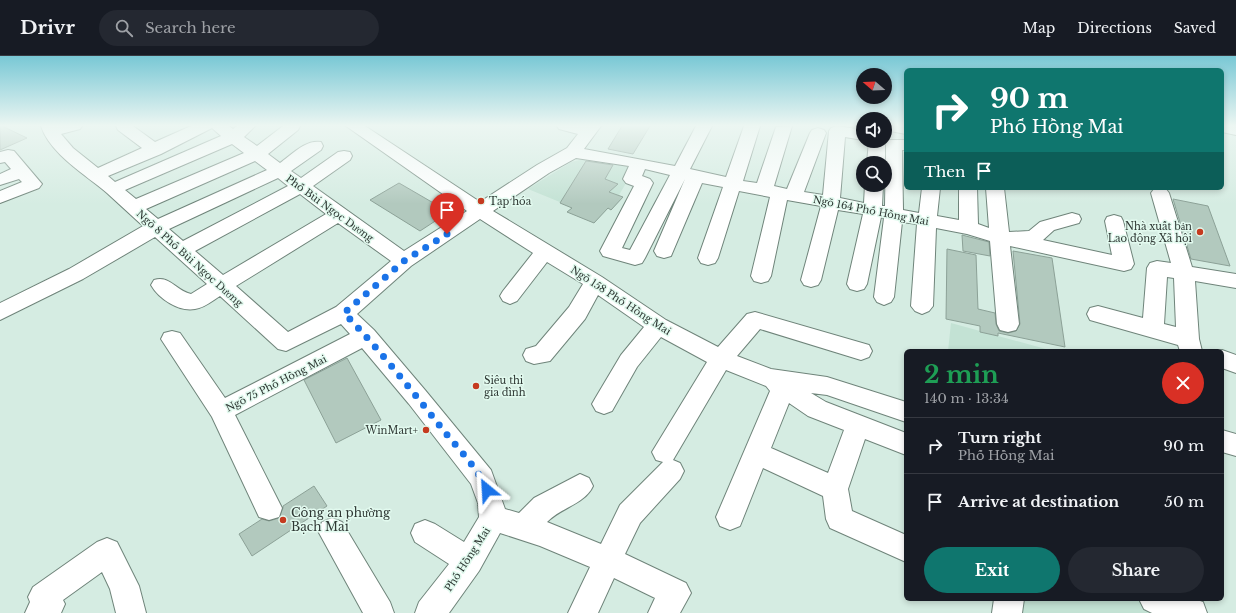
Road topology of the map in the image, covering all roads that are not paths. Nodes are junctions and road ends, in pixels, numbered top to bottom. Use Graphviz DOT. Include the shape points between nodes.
graph roads {
  1 [pos="67,152"];
  2 [pos="150,152"];
  3 [pos="198,152"];
  4 [pos="254,152"];
  5 [pos="260,152"];
  6 [pos="306,152"];
  7 [pos="393,152"];
  8 [pos="573,152"];
  9 [pos="695,152"];
  10 [pos="743,152"];
  11 [pos="782,152"];
  12 [pos="805,152"];
  13 [pos="835,152"];
  14 [pos="894,152"];
  15 [pos="257,154"];
  16 [pos="344,156"];
  17 [pos="0,158"];
  18 [pos="639,163"];
  19 [pos="22,171"];
  20 [pos="279,171"];
  21 [pos="687,174"];
  22 [pos="96,176"];
  23 [pos="0,180"];
  24 [pos="732,184"];
  25 [pos="301,186"];
  26 [pos="113,189"];
  27 [pos="932,190"];
  28 [pos="968,190"];
  29 [pos="994,190"];
  30 [pos="779,192"];
  31 [pos="874,192"];
  32 [pos="1160,193"];
  33 [pos="0,197"];
  34 [pos="831,202"];
  35 [pos="134,207"];
  36 [pos="873,209"];
  37 [pos="481,211"];
  38 [pos="339,214"];
  39 [pos="894,214"];
  40 [pos="1072,219"];
  41 [pos="927,221"];
  42 [pos="1114,221"];
  43 [pos="155,228"];
  44 [pos="969,228"];
  45 [pos="999,237"];
  46 [pos="181,250"];
  47 [pos="546,251"];
  48 [pos="664,251"];
  49 [pos="708,258"];
  50 [pos="404,261"];
  51 [pos="1184,273"];
  52 [pos="762,276"];
  53 [pos="811,280"];
  54 [pos="1236,281"];
  55 [pos="595,282"];
  56 [pos="857,284"];
  57 [pos="161,285"];
  58 [pos="220,285"];
  59 [pos="510,296"];
  60 [pos="884,297"];
  61 [pos="922,306"];
  62 [pos="0,312"];
  63 [pos="344,313"];
  64 [pos="1098,314"];
  65 [pos="1008,324"];
  66 [pos="658,326"];
  67 [pos="1153,329"];
  68 [pos="366,336"];
  69 [pos="172,339"];
  70 [pos="1189,348"];
  71 [pos="861,351"];
  72 [pos="534,355"];
  73 [pos="721,359"];
  74 [pos="1224,361"];
  75 [pos="1236,364"];
  76 [pos="776,383"];
  77 [pos="604,404"];
  78 [pos="221,411"];
  79 [pos="904,411"];
  80 [pos="858,425"];
  81 [pos="1224,442"];
  82 [pos="904,443"];
  83 [pos="1236,445"];
  84 [pos="756,453"];
  85 [pos="580,486"];
  86 [pos="835,489"];
  87 [pos="269,508"];
  88 [pos="730,516"];
  89 [pos="492,518"];
  90 [pos="524,527"];
  91 [pos="332,531"];
  92 [pos="425,533"];
  93 [pos="904,548"];
  94 [pos="468,561"];
  95 [pos="607,562"];
  96 [pos="1009,601"];
  97 [pos="1159,601"];
  98 [pos="40,613"];
  99 [pos="131,613"];
  100 [pos="379,613"];
  101 [pos="430,613"];
  102 [pos="583,613"];
  103 [pos="663,613"];
  104 [pos="1007,613"];
  105 [pos="1192,613"];
  1 -- 22 [label="street, Ngõ 8 Phố Bùi Ngọc Dương"];
  2 -- 22 [label="street"];
  3 -- 26 [label="street"];
  4 -- 15 [label="street, Phố Bùi Ngọc Dương"];
  5 -- 15 [label="street"];
  6 -- 20 [label="street"];
  7 -- 37 [label="street, Ngõ 158 Phố Hồng Mai"];
  8 -- 18 [label="street, Ngõ 164 Phố Hồng Mai"];
  8 -- 37 [label="street"];
  9 -- 21 [label="street"];
  10 -- 24 [label="street"];
  11 -- 30 [label="street"];
  12 -- 30 [label="street"];
  13 -- 34 [label="street"];
  14 -- 39 [label="street"];
  15 -- 20 [label="street, Phố Bùi Ngọc Dương"];
  15 -- 35 [label="street"];
  16 -- 25 [label="street"];
  17 -- 19 [label="street" via="8,155"];
  18 -- 21 [label="street, Ngõ 164 Phố Hồng Mai"];
  18 -- 21 [label="street" via="632,178 644,183 610,251 635,258"];
  19 -- 23 [label="street"];
  19 -- 33 [label="street" via="33,184"];
  20 -- 25 [label="street, Phố Bùi Ngọc Dương"];
  20 -- 43 [label="street"];
  21 -- 24 [label="street, Ngõ 164 Phố Hồng Mai"];
  21 -- 48 [label="street"];
  22 -- 26 [label="street, Ngõ 8 Phố Bùi Ngọc Dương"];
  24 -- 30 [label="street, Ngõ 164 Phố Hồng Mai"];
  24 -- 49 [label="street"];
  25 -- 38 [label="street, Phố Bùi Ngọc Dương"];
  25 -- 46 [label="street"];
  26 -- 35 [label="street, Ngõ 8 Phố Bùi Ngọc Dương"];
  27 -- 41 [label="street"];
  28 -- 44 [label="street"];
  29 -- 45 [label="street"];
  30 -- 34 [label="street, Ngõ 164 Phố Hồng Mai"];
  30 -- 52 [label="street"];
  31 -- 36 [label="street"];
  32 -- 51 [label="street"];
  34 -- 36 [label="street, Ngõ 164 Phố Hồng Mai"];
  34 -- 53 [label="street"];
  35 -- 43 [label="street, Ngõ 8 Phố Bùi Ngọc Dương"];
  36 -- 39 [label="street, Ngõ 164 Phố Hồng Mai"];
  36 -- 56 [label="street"];
  37 -- 47 [label="street, Ngõ 158 Phố Hồng Mai"];
  37 -- 50 [label="street"];
  38 -- 50 [label="street, Phố Bùi Ngọc Dương"];
  38 -- 58 [label="street"];
  39 -- 41 [label="street, Ngõ 164 Phố Hồng Mai"];
  39 -- 60 [label="street"];
  40 -- 45 [label="street" via="1047,226 1033,238"];
  41 -- 44 [label="street, Ngõ 164 Phố Hồng Mai"];
  41 -- 61 [label="street"];
  42 -- 45 [label="street, Ngõ 164 Phố Hồng Mai" via="1124,264"];
  43 -- 46 [label="street, Ngõ 8 Phố Bùi Ngọc Dương"];
  43 -- 62 [label="street" via="76,274"];
  44 -- 45 [label="street, Ngõ 164 Phố Hồng Mai"];
  45 -- 65 [label="street"];
  46 -- 58 [label="street, Ngõ 8 Phố Bùi Ngọc Dương"];
  47 -- 55 [label="street, Ngõ 158 Phố Hồng Mai"];
  47 -- 59 [label="street"];
  50 -- 63 [label="street"];
  51 -- 54 [label="street"];
  51 -- 67 [label="street" via="1157,268"];
  51 -- 70 [label="street"];
  55 -- 66 [label="street, Ngõ 158 Phố Hồng Mai"];
  55 -- 72 [label="street" via="577,313 542,355"];
  57 -- 58 [label="street" via="178,299 194,302"];
  58 -- 63 [label="street, Ngõ 8 Phố Bùi Ngọc Dương" via="286,343"];
  63 -- 68 [label="street, Phố Hồng Mai"];
  64 -- 67 [label="street"];
  66 -- 73 [label="street, Ngõ 158 Phố Hồng Mai"];
  66 -- 77 [label="street" via="629,361"];
  67 -- 70 [label="street"];
  68 -- 78 [label="street, Ngõ 75 Phố Hồng Mai"];
  68 -- 89 [label="street, Phố Hồng Mai" via="482,478 491,502"];
  69 -- 78 [label="street, Ngõ 75 Phố Hồng Mai"];
  71 -- 73 [label="street" via="755,320"];
  73 -- 76 [label="street, Ngõ 158 Phố Hồng Mai"];
  73 -- 95 [label="street" via="668,461 630,514"];
  74 -- 75 [label="street"];
  76 -- 79 [label="street, Ngõ 158 Phố Hồng Mai" via="827,386"];
  76 -- 80 [label="street" via="817,409"];
  76 -- 84 [label="street"];
  78 -- 87 [label="street"];
  80 -- 82 [label="street"];
  80 -- 86 [label="street"];
  81 -- 83 [label="street"];
  84 -- 86 [label="street"];
  84 -- 88 [label="street"];
  85 -- 90 [label="street" via="543,507"];
  86 -- 93 [label="street" via="840,519"];
  89 -- 90 [label="street"];
  89 -- 94 [label="street, Phố Hồng Mai"];
  90 -- 95 [label="street"];
  91 -- 100 [label="street"];
  92 -- 94 [label="street"];
  94 -- 101 [label="street, Phố Hồng Mai"];
  95 -- 102 [label="street"];
  95 -- 103 [label="street" via="676,593"];
  96 -- 104 [label="street"];
  97 -- 105 [label="street"];
  98 -- 99 [label="street" via="50,604 43,597 107,552 124,586"];
}
